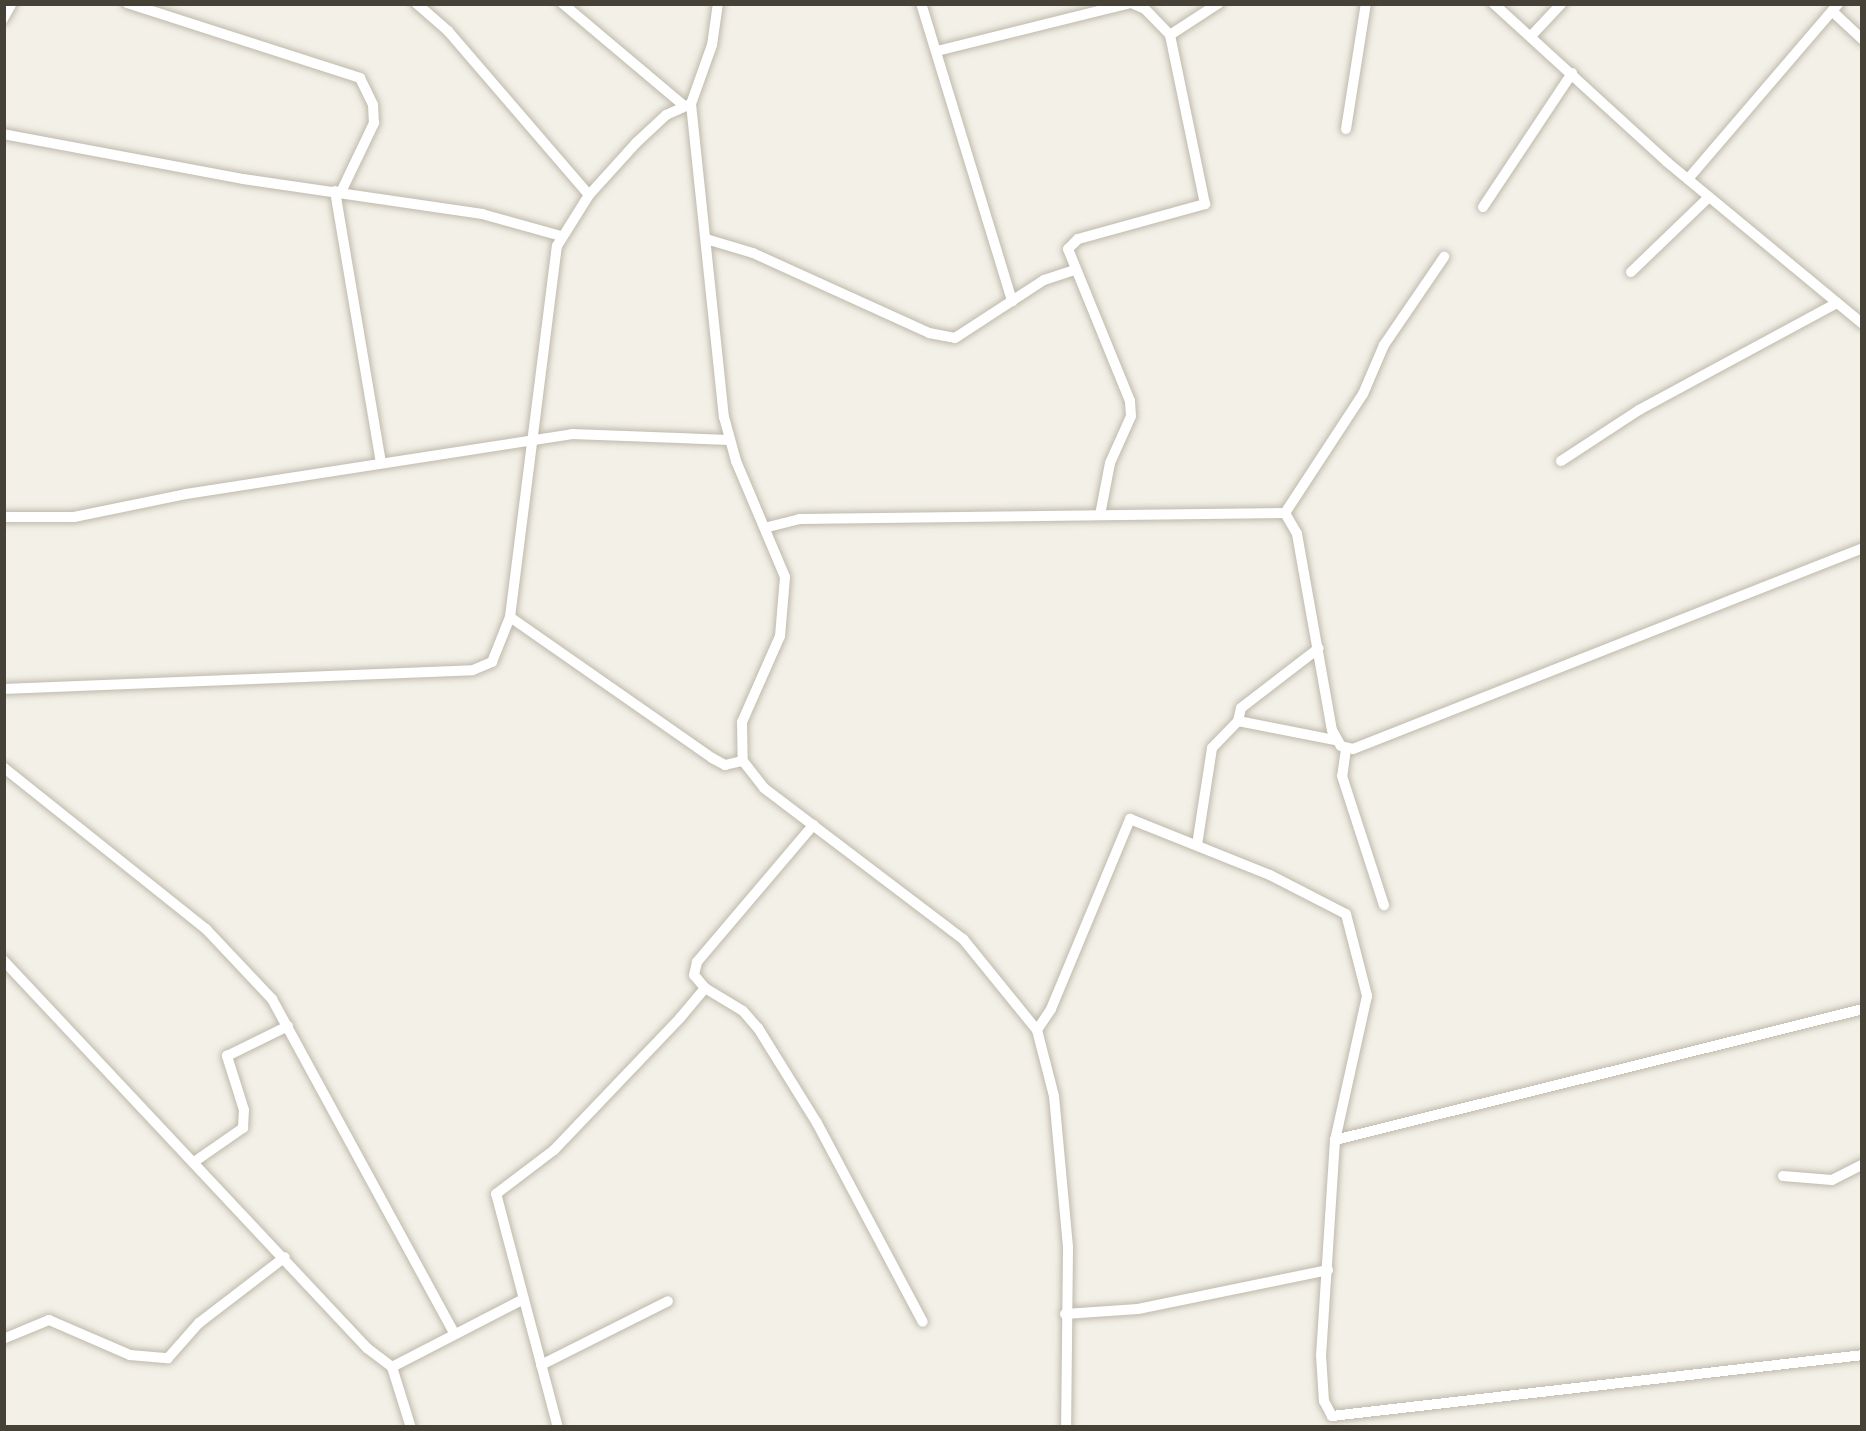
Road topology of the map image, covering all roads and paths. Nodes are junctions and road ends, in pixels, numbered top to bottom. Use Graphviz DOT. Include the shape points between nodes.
graph roads {
  1 [pos="12,3"];
  2 [pos="127,3"];
  3 [pos="416,3"];
  4 [pos="562,3"];
  5 [pos="718,3"];
  6 [pos="921,3"];
  7 [pos="1219,3"];
  8 [pos="1366,3"];
  9 [pos="1492,3"];
  10 [pos="1562,3"];
  11 [pos="1835,7"];
  12 [pos="3,19"];
  13 [pos="1170,35"];
  14 [pos="1532,35"];
  15 [pos="1863,40"];
  16 [pos="937,51"];
  17 [pos="1572,73"];
  18 [pos="687,104"];
  19 [pos="1346,129"];
  20 [pos="3,134"];
  21 [pos="1688,179"];
  22 [pos="338,191"];
  23 [pos="589,195"];
  24 [pos="1709,196"];
  25 [pos="1483,207"];
  26 [pos="561,236"];
  27 [pos="706,239"];
  28 [pos="1444,257"];
  29 [pos="1074,271"];
  30 [pos="1631,272"];
  31 [pos="1012,301"];
  32 [pos="1838,303"];
  33 [pos="1863,324"];
  34 [pos="531,440"];
  35 [pos="729,440"];
  36 [pos="1561,461"];
  37 [pos="381,462"];
  38 [pos="1285,513"];
  39 [pos="1100,515"];
  40 [pos="3,517"];
  41 [pos="768,527"];
  42 [pos="1863,548"];
  43 [pos="510,617"];
  44 [pos="1319,648"];
  45 [pos="3,689"];
  46 [pos="1238,721"];
  47 [pos="1341,745"];
  48 [pos="743,761"];
  49 [pos="3,767"];
  50 [pos="813,825"];
  51 [pos="1197,845"];
  52 [pos="1384,905"];
  53 [pos="3,960"];
  54 [pos="705,988"];
  55 [pos="1863,1009"];
  56 [pos="288,1026"];
  57 [pos="1037,1030"];
  58 [pos="1335,1140"];
  59 [pos="194,1162"];
  60 [pos="1863,1164"];
  61 [pos="1783,1176"];
  62 [pos="286,1257"];
  63 [pos="1328,1270"];
  64 [pos="522,1300"];
  65 [pos="668,1301"];
  66 [pos="1065,1315"];
  67 [pos="923,1322"];
  68 [pos="453,1331"];
  69 [pos="3,1339"];
  70 [pos="1863,1355"];
  71 [pos="542,1365"];
  72 [pos="392,1367"];
  73 [pos="411,1428"];
  74 [pos="558,1428"];
  75 [pos="1066,1428"];
  1 -- 12 [label="street"];
  2 -- 22 [label="street" via="359,78 374,123"];
  3 -- 23 [label="street"];
  4 -- 18 [label="street"];
  5 -- 18 [label="street" via="712,45"];
  6 -- 16 [label="street"];
  7 -- 13 [label="street"];
  8 -- 19 [label="street"];
  9 -- 14 [label="street"];
  10 -- 14 [label="street"];
  11 -- 15 [label="street"];
  11 -- 21 [label="street"];
  13 -- 16 [label="street" via="1131,3"];
  13 -- 29 [label="street" via="1204,204 1074,241"];
  14 -- 17 [label="street"];
  16 -- 31 [label="street"];
  17 -- 21 [label="street"];
  17 -- 25 [label="street"];
  18 -- 23 [label="street" via="646,132"];
  18 -- 27 [label="street"];
  20 -- 22 [label="street"];
  21 -- 24 [label="street"];
  22 -- 26 [label="street"];
  22 -- 37 [label="street"];
  23 -- 26 [label="street"];
  24 -- 30 [label="street"];
  24 -- 32 [label="street"];
  26 -- 34 [label="street"];
  27 -- 31 [label="street" via="944,337 962,337"];
  27 -- 35 [label="street"];
  28 -- 38 [label="street"];
  29 -- 31 [label="street"];
  29 -- 39 [label="street" via="1131,410"];
  32 -- 33 [label="street"];
  32 -- 36 [label="street"];
  34 -- 35 [label="street" via="598,433"];
  34 -- 37 [label="street"];
  34 -- 43 [label="street"];
  35 -- 41 [label="street"];
  37 -- 40 [label="street" via="74,517"];
  38 -- 39 [label="street"];
  38 -- 44 [label="street" via="1297,534"];
  39 -- 41 [label="street"];
  41 -- 48 [label="street" via="785,577 785,606 742,722"];
  42 -- 47 [label="street" via="1371,745"];
  43 -- 45 [label="street" via="498,655 473,670"];
  43 -- 48 [label="street" via="712,758"];
  44 -- 46 [label="street" via="1241,708"];
  44 -- 47 [label="street"];
  46 -- 47 [label="street"];
  46 -- 51 [label="street" via="1212,748"];
  47 -- 52 [label="street" via="1342,776"];
  48 -- 50 [label="street"];
  49 -- 56 [label="street" via="206,929"];
  50 -- 54 [label="street" via="697,962 694,975"];
  50 -- 57 [label="street" via="963,939"];
  51 -- 57 [label="street" via="1130,819"];
  51 -- 58 [label="street" via="1346,914 1367,996"];
  53 -- 59 [label="street"];
  54 -- 64 [label="street" via="554,1150 496,1194"];
  54 -- 67 [label="street" via="758,1028"];
  55 -- 58 [label="street"];
  56 -- 59 [label="street" via="227,1055 243,1128"];
  56 -- 68 [label="street"];
  57 -- 66 [label="street" via="1059,1135"];
  58 -- 63 [label="street"];
  59 -- 62 [label="street"];
  60 -- 61 [label="street" via="1832,1180"];
  62 -- 69 [label="street" via="167,1358 130,1355 49,1320"];
  62 -- 72 [label="street"];
  63 -- 66 [label="street" via="1138,1309"];
  63 -- 70 [label="street" via="1321,1369 1332,1416"];
  64 -- 68 [label="street"];
  64 -- 71 [label="street"];
  65 -- 71 [label="street"];
  66 -- 75 [label="street"];
  68 -- 72 [label="street"];
  71 -- 74 [label="street"];
  72 -- 73 [label="street"];
}
